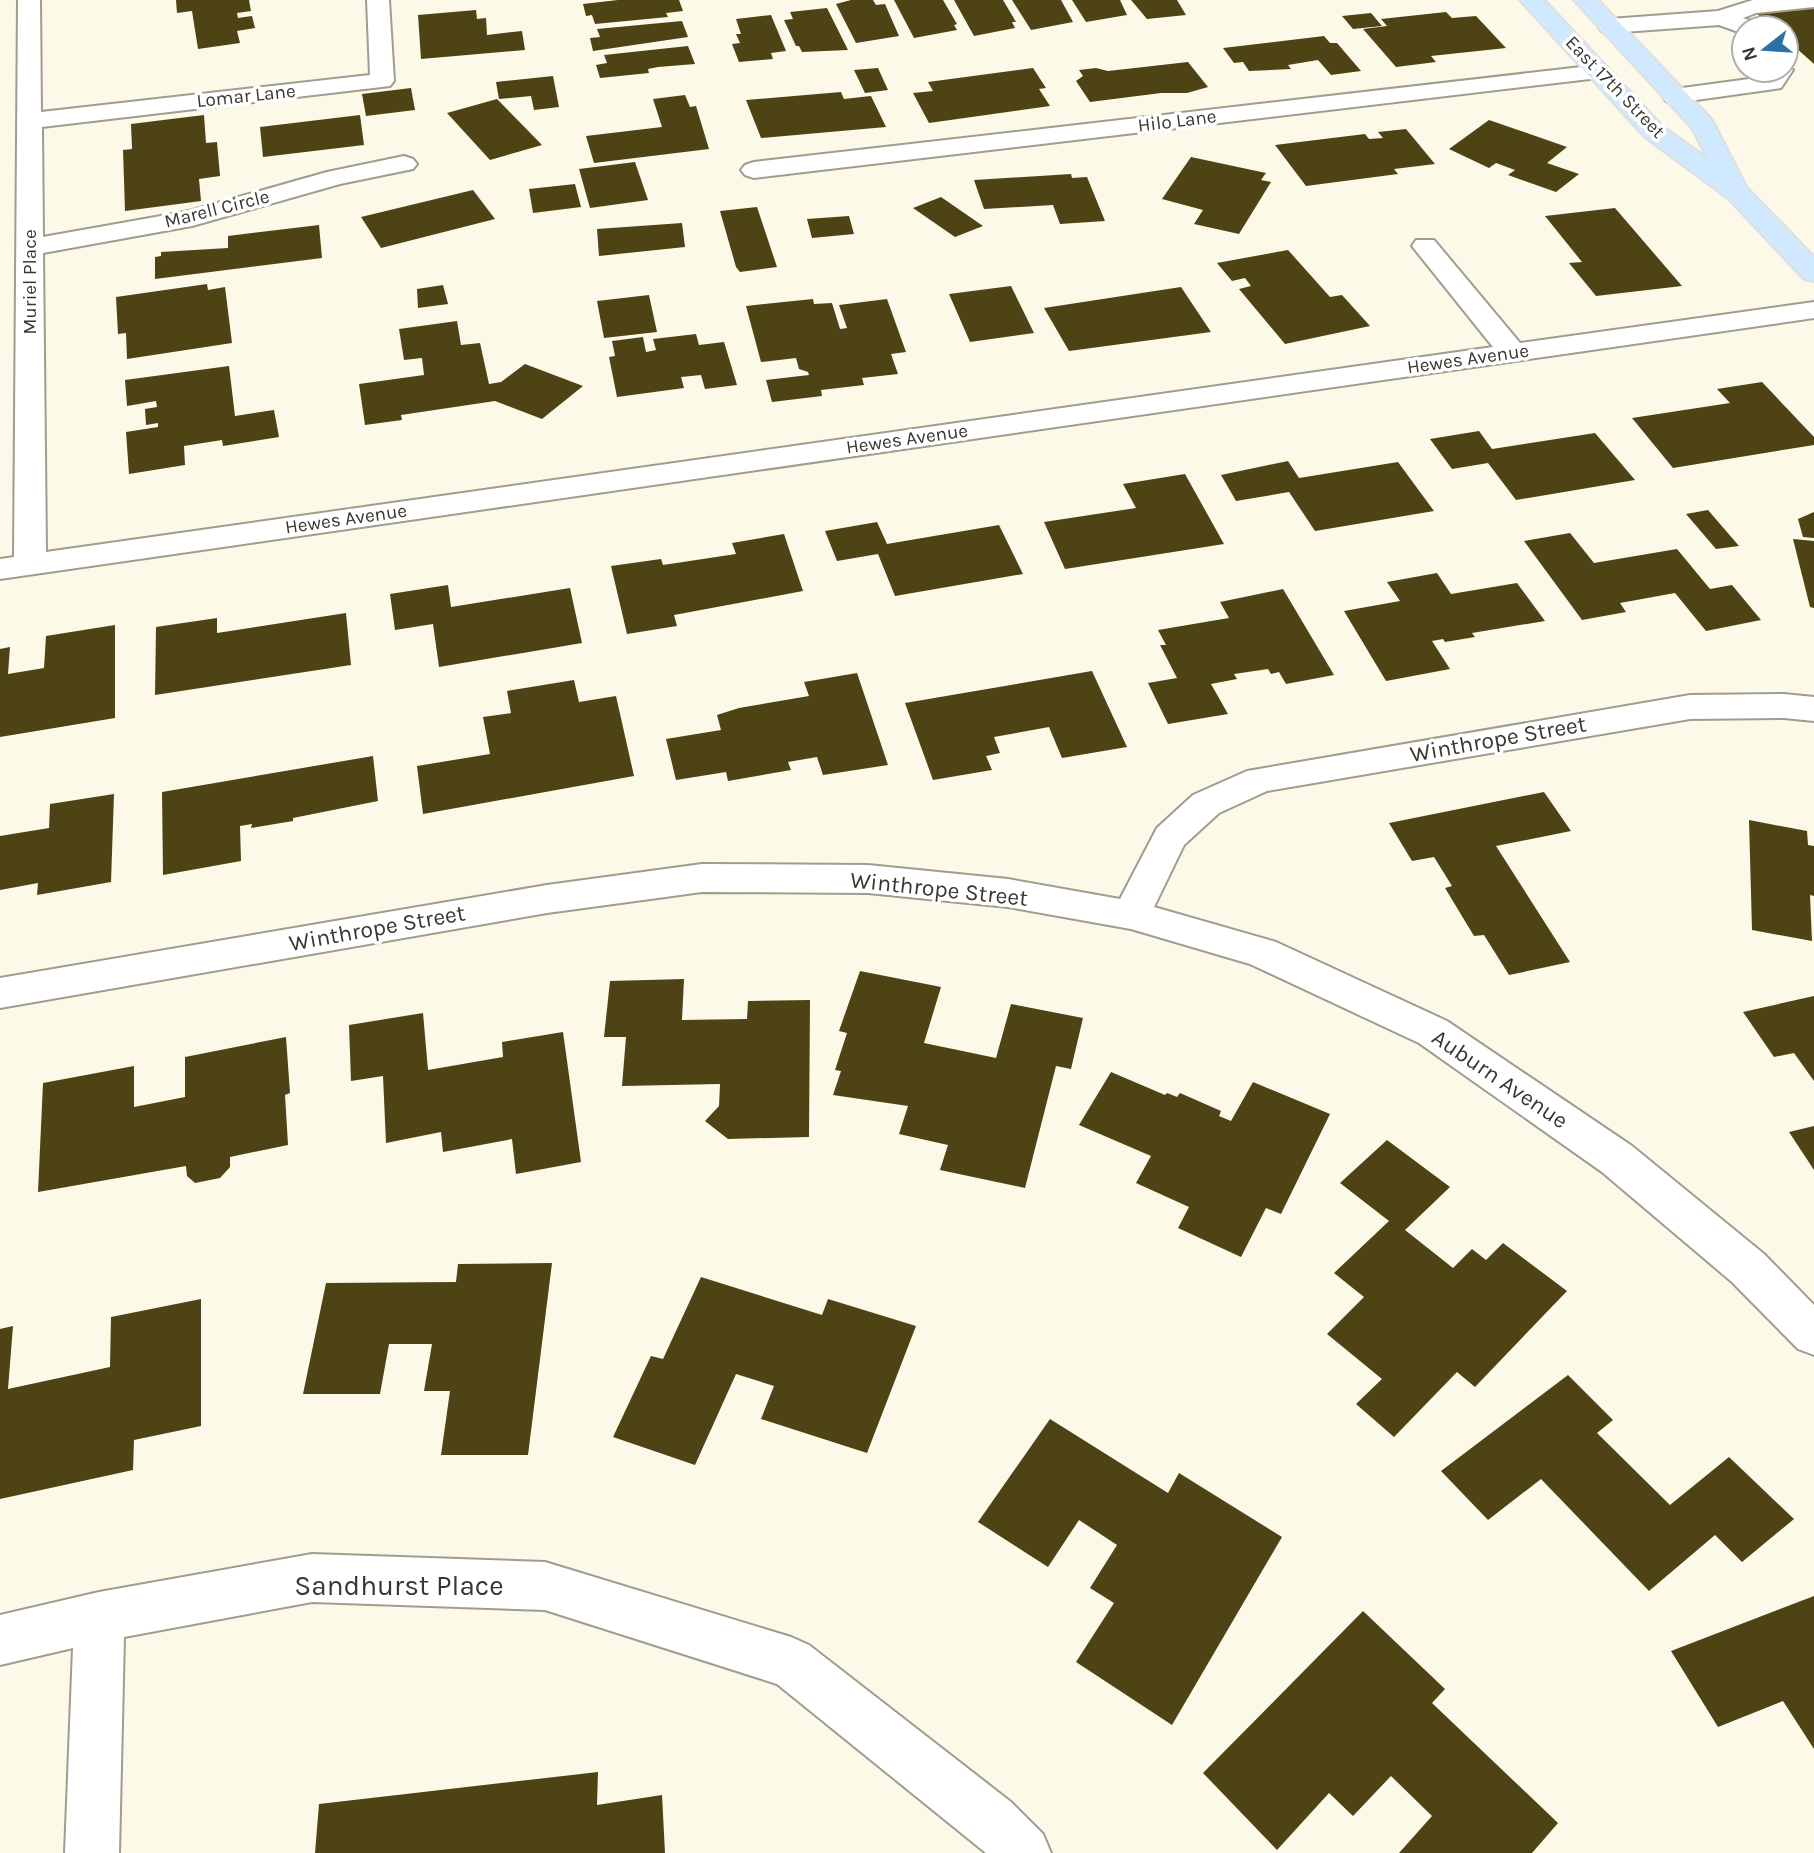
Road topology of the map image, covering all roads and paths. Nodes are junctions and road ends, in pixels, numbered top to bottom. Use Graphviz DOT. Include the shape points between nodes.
graph roads {
  1 [pos="29,0"];
  2 [pos="378,0"];
  3 [pos="1531,0"];
  4 [pos="1585,0"];
  5 [pos="1814,0"];
  6 [pos="1721,18"];
  7 [pos="1730,21"];
  8 [pos="1610,26"];
  9 [pos="1599,72"];
  10 [pos="1758,84"];
  11 [pos="1675,96"];
  12 [pos="30,121"];
  13 [pos="404,164"];
  14 [pos="754,170"];
  15 [pos="1738,192"];
  16 [pos="1425,246"];
  17 [pos="29,247"];
  18 [pos="1812,268"];
  19 [pos="1814,310"];
  20 [pos="1512,352"];
  21 [pos="30,564"];
  22 [pos="0,569"];
  23 [pos="1814,709"];
  24 [pos="1131,915"];
  25 [pos="0,993"];
  26 [pos="1814,1335"];
  27 [pos="99,1617"];
  28 [pos="0,1640"];
  29 [pos="92,1853"];
  30 [pos="1024,1853"];
  1 -- 12 [label="street, Muriel Place"];
  2 -- 12 [label="street, Lomar Lane" via="382,81"];
  3 -- 9 [label="main road, East 17th Street"];
  4 -- 8 [label="main road, East 17th Street"];
  5 -- 6 [label="street" via="1753,7"];
  6 -- 7 [label="street"];
  6 -- 8 [label="street"];
  8 -- 11 [label="main road, East 17th Street"];
  9 -- 14 [label="street, Hilo Lane"];
  9 -- 15 [label="main road, East 17th Street" via="1654,132"];
  10 -- 11 [label="street"];
  11 -- 15 [label="main road, East 17th Street" via="1703,125"];
  12 -- 17 [label="street, Muriel Place"];
  13 -- 17 [label="street, Marell Circle" via="336,177 192,218"];
  15 -- 18 [label="main road, East 17th Street"];
  16 -- 20 [label="street"];
  17 -- 21 [label="street, Muriel Place"];
  19 -- 20 [label="street, Hewes Avenue"];
  20 -- 21 [label="street, Hewes Avenue"];
  21 -- 22 [label="street, Hewes Avenue"];
  23 -- 24 [label="street, Winthrope Street" via="1690,707 1260,780 1206,804 1171,837"];
  24 -- 25 [label="street, Winthrope Street" via="1008,893 867,879 702,878 547,899"];
  24 -- 26 [label="street, Auburn Avenue" via="1262,953 1433,1032 1617,1158 1748,1268"];
  27 -- 28 [label="street, Sandhurst Place"];
  27 -- 29 [label="street"];
  27 -- 30 [label="street, Sandhurst Place" via="312,1578 545,1586 792,1663 992,1821"];
}
